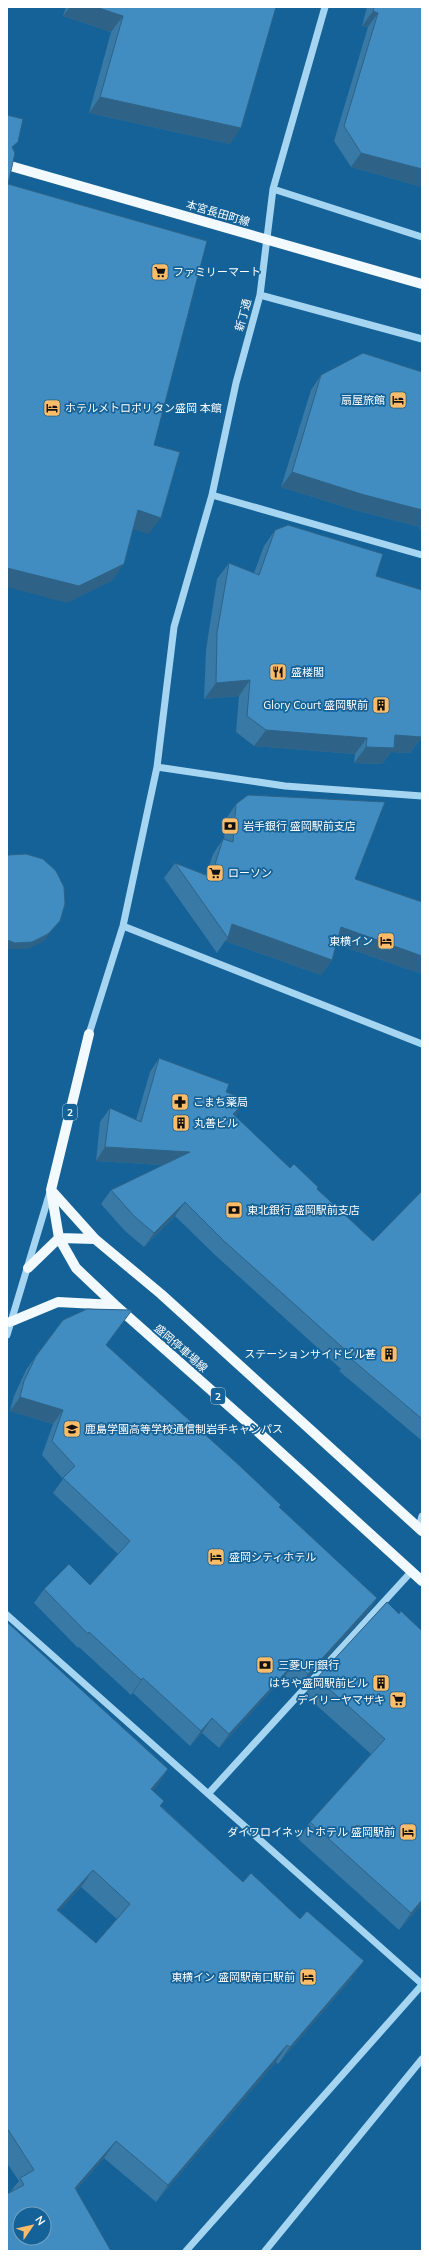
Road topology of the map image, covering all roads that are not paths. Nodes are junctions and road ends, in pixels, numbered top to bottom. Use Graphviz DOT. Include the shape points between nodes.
graph roads {
  1 [pos="325,7"];
  2 [pos="7,165"];
  3 [pos="273,189"];
  4 [pos="422,237"];
  5 [pos="422,284"];
  6 [pos="260,295"];
  7 [pos="422,339"];
  8 [pos="212,495"];
  9 [pos="422,555"];
  10 [pos="157,767"];
  11 [pos="422,796"];
  12 [pos="123,926"];
  13 [pos="89,1034"];
  14 [pos="422,1044"];
  15 [pos="51,1190"];
  16 [pos="59,1238"];
  17 [pos="95,1239"];
  18 [pos="28,1268"];
  19 [pos="114,1305"];
  20 [pos="10,1322"];
  21 [pos="7,1335"];
  22 [pos="422,1516"];
  23 [pos="420,1529"];
  24 [pos="411,1572"];
  25 [pos="422,1581"];
  26 [pos="7,1615"];
  27 [pos="208,1794"];
  28 [pos="422,1985"];
  29 [pos="422,2059"];
  30 [pos="186,2251"];
  31 [pos="265,2251"];
  1 -- 3 [label="street, 新丁通"];
  2 -- 5 [label="main road, 本宮長田町線, bridge"];
  3 -- 4 [label="street"];
  3 -- 6 [label="street, 新丁通"];
  6 -- 7 [label="street"];
  6 -- 8 [label="street, 新丁通" via="236,383"];
  8 -- 9 [label="street"];
  8 -- 10 [label="street, 新丁通" via="174,627"];
  10 -- 11 [label="street" via="285,786"];
  10 -- 12 [label="street, 新丁通"];
  12 -- 13 [label="street, 新丁通"];
  12 -- 14 [label="street"];
  13 -- 15 [label="main road, 盛岡停車場線 / 2"];
  15 -- 16 [label="main road, 盛岡停車場線 / 2"];
  15 -- 17 [label="main road"];
  15 -- 18 [label="street"];
  16 -- 17 [label="main road"];
  16 -- 18 [label="main road"];
  16 -- 19 [label="main road, 盛岡停車場線 / 2" via="76,1268"];
  17 -- 23 [label="main road" via="161,1294"];
  18 -- 20 [label="street"];
  19 -- 20 [label="main road" via="58,1302"];
  19 -- 24 [label="main road, 盛岡停車場線 / 2"];
  20 -- 21 [label="street"];
  22 -- 23 [label="street"];
  24 -- 25 [label="main road, 盛岡停車場線 / 2"];
  24 -- 27 [label="street"];
  26 -- 27 [label="street"];
  27 -- 28 [label="street"];
  28 -- 30 [label="street"];
  29 -- 31 [label="street"];
}
